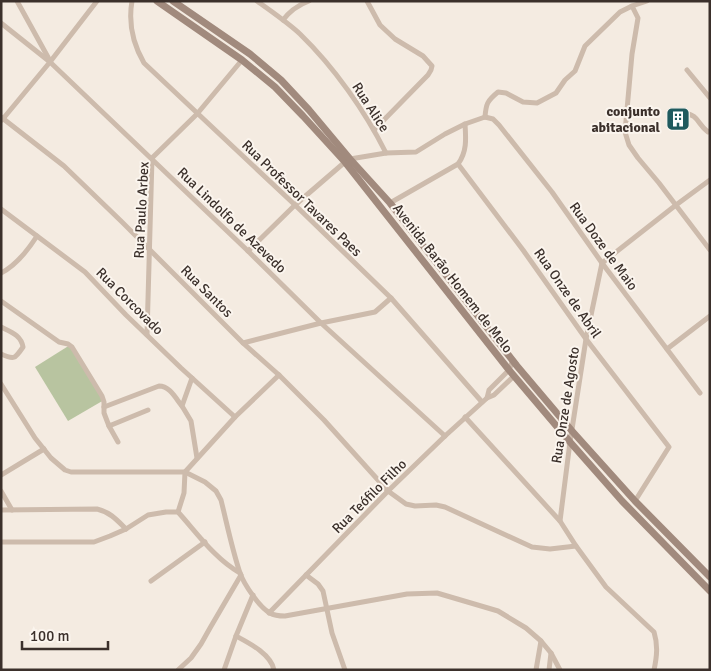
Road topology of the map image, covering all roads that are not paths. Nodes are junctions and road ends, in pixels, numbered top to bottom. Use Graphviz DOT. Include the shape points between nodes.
graph roads {
  1 [pos="17,1"];
  2 [pos="97,1"];
  3 [pos="158,1"];
  4 [pos="173,1"];
  5 [pos="257,1"];
  6 [pos="309,1"];
  7 [pos="367,1"];
  8 [pos="647,1"];
  9 [pos="132,2"];
  10 [pos="632,6"];
  11 [pos="283,20"];
  12 [pos="1,23"];
  13 [pos="242,60"];
  14 [pos="50,62"];
  15 [pos="687,70"];
  16 [pos="710,98"];
  17 [pos="684,112"];
  18 [pos="197,114"];
  19 [pos="485,117"];
  20 [pos="2,119"];
  21 [pos="465,124"];
  22 [pos="374,130"];
  23 [pos="710,131"];
  24 [pos="386,153"];
  25 [pos="152,158"];
  26 [pos="348,160"];
  27 [pos="458,164"];
  28 [pos="710,180"];
  29 [pos="390,203"];
  30 [pos="295,205"];
  31 [pos="676,205"];
  32 [pos="1,209"];
  33 [pos="37,236"];
  34 [pos="150,249"];
  35 [pos="248,250"];
  36 [pos="710,250"];
  37 [pos="602,263"];
  38 [pos="1,273"];
  39 [pos="391,298"];
  40 [pos="1,301"];
  41 [pos="710,316"];
  42 [pos="320,322"];
  43 [pos="1,327"];
  44 [pos="147,335"];
  45 [pos="586,339"];
  46 [pos="243,344"];
  47 [pos="667,349"];
  48 [pos="1,354"];
  49 [pos="513,360"];
  50 [pos="512,373"];
  51 [pos="279,376"];
  52 [pos="192,378"];
  53 [pos="1,384"];
  54 [pos="700,393"];
  55 [pos="485,400"];
  56 [pos="182,406"];
  57 [pos="104,407"];
  58 [pos="148,410"];
  59 [pos="235,417"];
  60 [pos="465,418"];
  61 [pos="109,426"];
  62 [pos="572,431"];
  63 [pos="444,436"];
  64 [pos="118,442"];
  65 [pos="570,442"];
  66 [pos="44,449"];
  67 [pos="197,458"];
  68 [pos="185,472"];
  69 [pos="1,475"];
  70 [pos="1,491"];
  71 [pos="388,491"];
  72 [pos="622,501"];
  73 [pos="635,501"];
  74 [pos="1,510"];
  75 [pos="12,510"];
  76 [pos="178,512"];
  77 [pos="560,522"];
  78 [pos="126,529"];
  79 [pos="1,542"];
  80 [pos="205,542"];
  81 [pos="576,546"];
  82 [pos="241,574"];
  83 [pos="306,575"];
  84 [pos="710,577"];
  85 [pos="151,581"];
  86 [pos="710,591"];
  87 [pos="253,595"];
  88 [pos="326,609"];
  89 [pos="269,612"];
  90 [pos="236,636"];
  91 [pos="541,641"];
  92 [pos="551,653"];
  93 [pos="178,670"];
  94 [pos="224,670"];
  95 [pos="274,670"];
  96 [pos="345,670"];
  97 [pos="536,670"];
  98 [pos="548,670"];
  99 [pos="560,670"];
  100 [pos="654,670"];
  1 -- 14 [label="street"];
  2 -- 14 [label="street"];
  3 -- 13 [label="main road, Avenida Barão Homem de Melo"];
  4 -- 26 [label="main road, Avenida Barão Homem de Melo" via="250,54 281,80"];
  5 -- 11 [label="street, Rua Alice"];
  6 -- 11 [label="street" via="289,12"];
  7 -- 22 [label="street" via="380,25 432,66 428,75"];
  8 -- 10 [label="street"];
  9 -- 18 [label="street, Rua Professor Tavares Paes" via="133,40 144,63"];
  10 -- 19 [label="street" via="620,12 585,46 575,71 556,93 537,103 523,102 498,92 486,106"];
  10 -- 31 [label="street" via="638,18 625,132 629,145"];
  11 -- 22 [label="street, Rua Alice" via="327,63"];
  12 -- 14 [label="street, Rua Lindolfo de Azevedo"];
  13 -- 18 [label="street, Rua Paulo Arbex"];
  13 -- 26 [label="main road, Avenida Barão Homem de Melo"];
  14 -- 20 [label="street"];
  14 -- 25 [label="street, Rua Lindolfo de Azevedo"];
  15 -- 16 [label="street"];
  17 -- 23 [label="street" via="693,115 705,130"];
  18 -- 25 [label="street, Rua Paulo Arbex"];
  18 -- 30 [label="street, Rua Professor Tavares Paes"];
  19 -- 21 [label="street, Rua Alice"];
  19 -- 37 [label="street, Rua Doze de Maio" via="499,125"];
  20 -- 34 [label="street, Rua Santos" via="64,166"];
  21 -- 24 [label="street, Rua Alice" via="416,152"];
  21 -- 27 [label="street" via="465,150"];
  22 -- 24 [label="street, Rua Alice"];
  24 -- 26 [label="street"];
  25 -- 34 [label="street, Rua Paulo Arbex"];
  25 -- 35 [label="street, Rua Lindolfo de Azevedo"];
  26 -- 29 [label="main road, Avenida Barão Homem de Melo"];
  26 -- 30 [label="street"];
  26 -- 50 [label="main road, Avenida Barão Homem de Melo"];
  27 -- 29 [label="street"];
  27 -- 45 [label="street, Rua Onze de Abril"];
  28 -- 31 [label="street"];
  29 -- 49 [label="main road, Avenida Barão Homem de Melo"];
  30 -- 35 [label="street"];
  30 -- 39 [label="street, Rua Professor Tavares Paes"];
  31 -- 36 [label="street"];
  31 -- 37 [label="street"];
  32 -- 33 [label="street, Rua Corcovado"];
  33 -- 38 [label="street" via="27,252"];
  33 -- 44 [label="street, Rua Corcovado" via="85,272"];
  34 -- 44 [label="street, Rua Paulo Arbex"];
  34 -- 46 [label="street, Rua Santos"];
  35 -- 42 [label="street, Rua Lindolfo de Azevedo"];
  37 -- 45 [label="street, Rua Onze de Agosto"];
  37 -- 47 [label="street, Rua Doze de Maio"];
  39 -- 42 [label="street" via="375,312"];
  39 -- 55 [label="street, Rua Professor Tavares Paes"];
  40 -- 57 [label="street" via="59,342 70,345 102,396"];
  41 -- 47 [label="street"];
  42 -- 46 [label="street"];
  42 -- 63 [label="street, Rua Lindolfo de Azevedo"];
  43 -- 48 [label="street" via="18,336 23,347 14,358"];
  44 -- 52 [label="street, Rua Corcovado"];
  45 -- 62 [label="street, Rua Onze de Agosto"];
  45 -- 73 [label="street, Rua Onze de Abril" via="668,446"];
  46 -- 51 [label="street, Rua Santos"];
  47 -- 54 [label="street, Rua Doze de Maio"];
  49 -- 50 [label="street"];
  49 -- 62 [label="main road, Avenida Barão Homem de Melo"];
  50 -- 55 [label="street, Rua Teófilo Filho" via="489,390"];
  50 -- 65 [label="main road, Avenida Barão Homem de Melo"];
  51 -- 59 [label="street"];
  51 -- 71 [label="street, Rua Santos"];
  52 -- 56 [label="street"];
  52 -- 59 [label="street, Rua Corcovado"];
  53 -- 66 [label="street"];
  55 -- 60 [label="street, Rua Teófilo Filho"];
  56 -- 57 [label="street" via="167,388 159,386"];
  56 -- 67 [label="street" via="191,421"];
  57 -- 61 [label="street"];
  58 -- 61 [label="street"];
  59 -- 67 [label="street"];
  60 -- 63 [label="street, Rua Teófilo Filho"];
  60 -- 77 [label="street"];
  61 -- 64 [label="street"];
  62 -- 65 [label="street, Rua Onze de Agosto"];
  62 -- 73 [label="main road, Avenida Barão Homem de Melo"];
  63 -- 71 [label="street, Rua Teófilo Filho"];
  65 -- 72 [label="main road, Avenida Barão Homem de Melo"];
  65 -- 77 [label="street, Rua Onze de Agosto"];
  66 -- 68 [label="street" via="71,472"];
  66 -- 69 [label="street"];
  67 -- 68 [label="street"];
  68 -- 76 [label="street" via="184,493"];
  68 -- 82 [label="street" via="205,482 221,500"];
  70 -- 75 [label="street"];
  71 -- 81 [label="street, Rua Santos" via="406,504 446,507 532,547"];
  71 -- 83 [label="street, Rua Teófilo Filho"];
  72 -- 73 [label="main road" via="630,505"];
  72 -- 86 [label="main road, Avenida Barão Homem de Melo"];
  73 -- 84 [label="main road, Avenida Barão Homem de Melo"];
  74 -- 75 [label="street"];
  75 -- 78 [label="street" via="97,509 112,515"];
  76 -- 78 [label="street" via="148,515"];
  76 -- 80 [label="street"];
  77 -- 81 [label="street"];
  78 -- 79 [label="street" via="94,542"];
  80 -- 82 [label="street"];
  80 -- 85 [label="street"];
  81 -- 100 [label="street" via="606,587 654,632 657,642"];
  82 -- 87 [label="street"];
  82 -- 93 [label="street" via="201,644"];
  83 -- 88 [label="street" via="323,592"];
  83 -- 89 [label="street, Rua Teófilo Filho"];
  87 -- 89 [label="street"];
  87 -- 90 [label="street"];
  88 -- 89 [label="street" via="286,616"];
  88 -- 91 [label="street" via="407,594 437,593 498,611"];
  88 -- 96 [label="street"];
  90 -- 94 [label="street"];
  90 -- 95 [label="street" via="263,653"];
  91 -- 92 [label="street"];
  91 -- 97 [label="street"];
  92 -- 98 [label="street"];
  92 -- 99 [label="street"];
}
